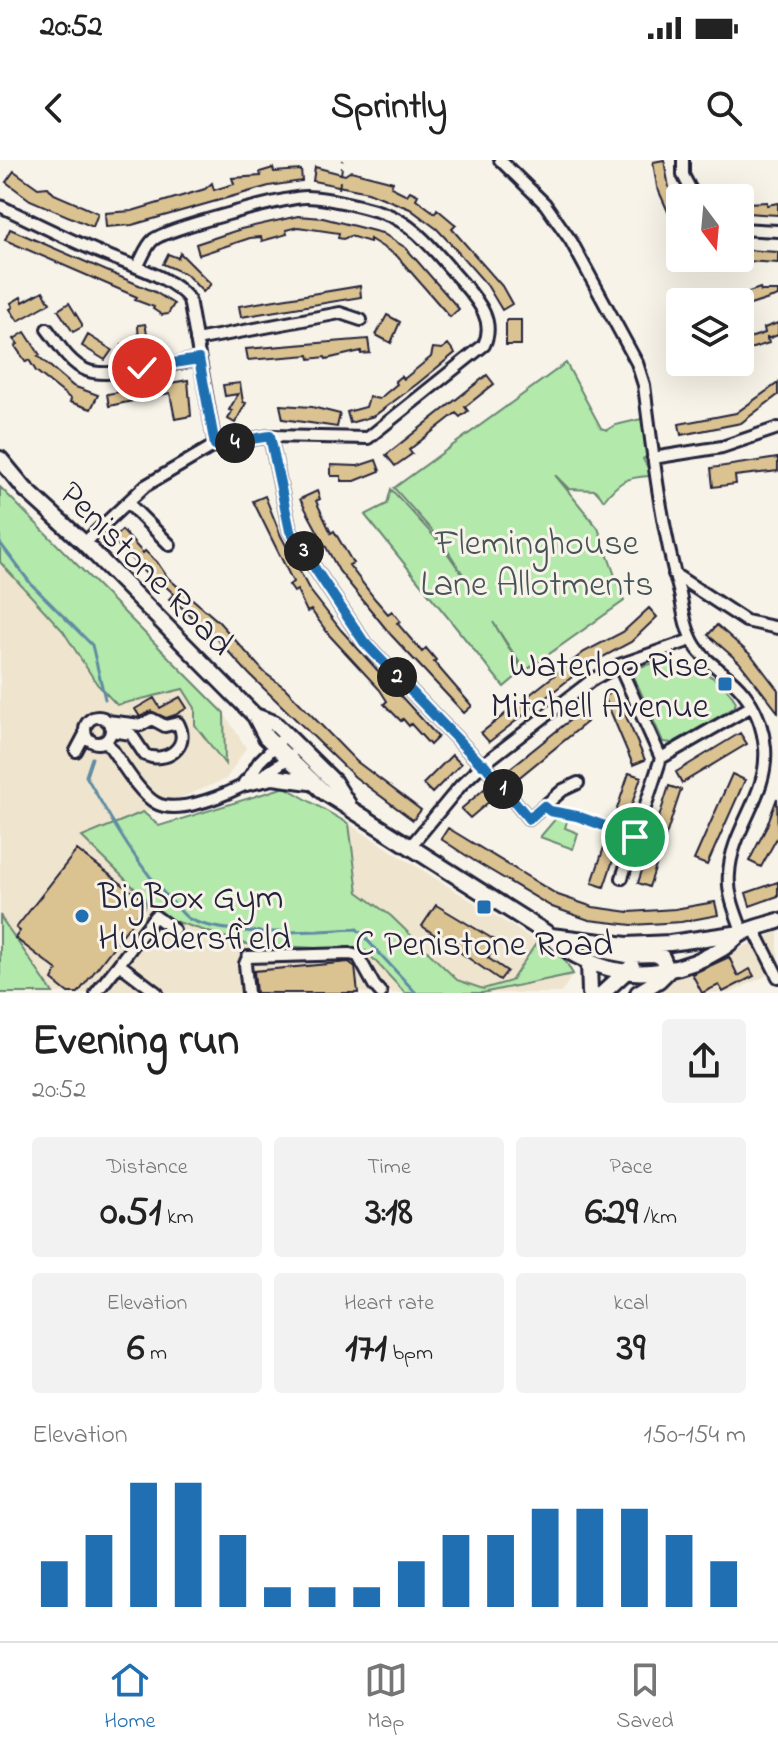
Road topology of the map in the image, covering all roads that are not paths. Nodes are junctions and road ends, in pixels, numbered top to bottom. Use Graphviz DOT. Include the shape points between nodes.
graph roads {
  1 [pos="500,160"];
  2 [pos="683,160"];
  3 [pos="688,184"];
  4 [pos="0,206"];
  5 [pos="754,230"];
  6 [pos="778,231"];
  7 [pos="137,267"];
  8 [pos="361,320"];
  9 [pos="47,329"];
  10 [pos="196,340"];
  11 [pos="199,359"];
  12 [pos="778,428"];
  13 [pos="270,436"];
  14 [pos="215,445"];
  15 [pos="653,458"];
  16 [pos="0,459"];
  17 [pos="128,503"];
  18 [pos="84,543"];
  19 [pos="170,545"];
  20 [pos="674,574"];
  21 [pos="778,628"];
  22 [pos="691,640"];
  23 [pos="619,665"];
  24 [pos="752,706"];
  25 [pos="108,731"];
  26 [pos="281,741"];
  27 [pos="298,747"];
  28 [pos="661,758"];
  29 [pos="287,759"];
  30 [pos="483,764"];
  31 [pos="246,783"];
  32 [pos="314,783"];
  33 [pos="578,783"];
  34 [pos="351,807"];
  35 [pos="409,848"];
  36 [pos="622,878"];
  37 [pos="778,921"];
  38 [pos="174,930"];
  39 [pos="748,931"];
  40 [pos="551,936"];
  41 [pos="569,938"];
  42 [pos="670,943"];
  43 [pos="643,954"];
  44 [pos="589,962"];
  45 [pos="119,964"];
  46 [pos="674,968"];
  47 [pos="627,972"];
  48 [pos="778,977"];
  49 [pos="96,993"];
  50 [pos="157,993"];
  51 [pos="248,993"];
  52 [pos="381,993"];
  53 [pos="590,993"];
  54 [pos="603,993"];
  55 [pos="638,993"];
  1 -- 15 [label="street" via="545,204 571,241 637,363"];
  2 -- 3 [label="street"];
  4 -- 7 [label="street"];
  5 -- 6 [label="street"];
  7 -- 10 [label="street" via="189,299"];
  7 -- 13 [label="street" via="153,240 179,229 305,197 394,217 413,230 478,301 489,335 484,345 368,438"];
  8 -- 10 [label="street" via="340,313"];
  9 -- 11 [label="street" via="86,371 108,374"];
  10 -- 11 [label="street"];
  11 -- 14 [label="street"];
  12 -- 15 [label="street" via="722,447"];
  13 -- 14 [label="street"];
  13 -- 30 [label="street" via="290,531 364,642"];
  14 -- 17 [label="street" via="145,486"];
  15 -- 20 [label="street"];
  16 -- 18 [label="highway, Penistone Road"];
  17 -- 18 [label="street"];
  17 -- 19 [label="street"];
  18 -- 26 [label="highway, Penistone Road" via="255,716 274,723"];
  20 -- 21 [label="street" via="746,621"];
  20 -- 22 [label="street"];
  22 -- 23 [label="street"];
  22 -- 24 [label="street"];
  23 -- 28 [label="street"];
  23 -- 30 [label="street"];
  24 -- 28 [label="street"];
  24 -- 39 [label="street" via="763,732 765,772 728,873 733,908"];
  25 -- 25 [label="street" via="97,717 85,726 88,738 99,744"];
  25 -- 25 [label="street" via="152,719 165,726 178,723 184,736 171,753 157,758 145,755 131,734"];
  25 -- 31 [label="street" via="144,791 163,807 194,804"];
  26 -- 27 [label="highway, Penistone Road"];
  26 -- 29 [label="highway, Penistone Road"];
  26 -- 31 [label="street"];
  27 -- 29 [label="street"];
  27 -- 34 [label="highway, Penistone Road"];
  28 -- 36 [label="street"];
  29 -- 31 [label="street"];
  29 -- 32 [label="highway, Penistone Road"];
  30 -- 33 [label="street" via="529,819"];
  30 -- 35 [label="street"];
  31 -- 32 [label="highway" via="273,777"];
  32 -- 34 [label="highway, Penistone Road"];
  34 -- 35 [label="highway, Penistone Road"];
  35 -- 40 [label="highway, Penistone Road"];
  37 -- 39 [label="highway"];
  38 -- 45 [label="street" via="155,916"];
  39 -- 42 [label="highway, Penistone Road"];
  39 -- 46 [label="highway" via="722,949"];
  39 -- 48 [label="street"];
  40 -- 41 [label="highway, Penistone Road"];
  40 -- 44 [label="highway, Penistone Road"];
  41 -- 42 [label="highway, Penistone Road" via="627,945"];
  41 -- 43 [label="highway" via="601,951"];
  42 -- 43 [label="highway"];
  43 -- 46 [label="highway" via="659,956"];
  43 -- 47 [label="highway"];
  44 -- 47 [label="highway, Penistone Road"];
  44 -- 53 [label="highway"];
  45 -- 49 [label="street"];
  45 -- 50 [label="street"];
  46 -- 47 [label="highway, Penistone Road"];
  46 -- 55 [label="highway"];
  47 -- 54 [label="highway"];
  51 -- 52 [label="street" via="248,957 350,954 358,956"];
}
